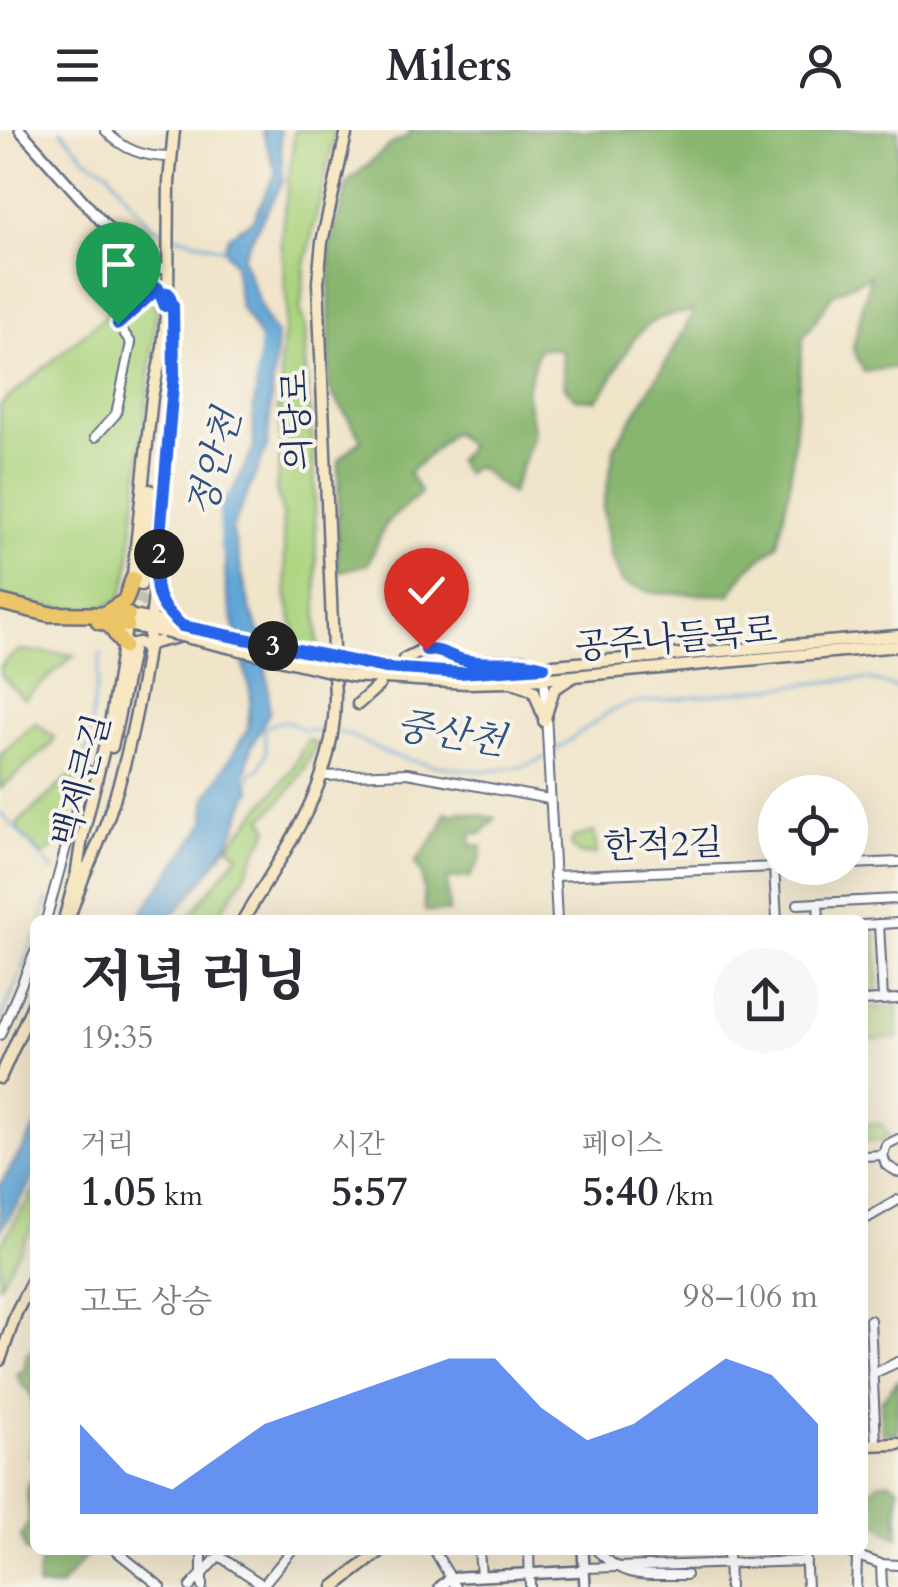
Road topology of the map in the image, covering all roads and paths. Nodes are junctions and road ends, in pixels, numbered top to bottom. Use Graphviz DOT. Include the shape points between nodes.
graph roads {
  1 [pos="20,130"];
  2 [pos="105,130"];
  3 [pos="174,130"];
  4 [pos="346,130"];
  5 [pos="170,157"];
  6 [pos="137,261"];
  7 [pos="168,268"];
  8 [pos="163,291"];
  9 [pos="166,352"];
  10 [pos="95,437"];
  11 [pos="145,583"];
  12 [pos="0,602"];
  13 [pos="0,611"];
  14 [pos="103,618"];
  15 [pos="128,620"];
  16 [pos="150,624"];
  17 [pos="165,627"];
  18 [pos="896,641"];
  19 [pos="136,650"];
  20 [pos="404,659"];
  21 [pos="352,670"];
  22 [pos="544,672"];
  23 [pos="578,674"];
  24 [pos="508,682"];
  25 [pos="379,685"];
  26 [pos="358,704"];
  27 [pos="545,727"];
  28 [pos="87,770"];
  29 [pos="324,776"];
  30 [pos="549,799"];
  31 [pos="898,862"];
  32 [pos="868,863"];
  33 [pos="758,868"];
  34 [pos="81,872"];
  35 [pos="554,876"];
  36 [pos="775,885"];
  37 [pos="898,899"];
  38 [pos="818,903"];
  39 [pos="798,904"];
  40 [pos="47,915"];
  41 [pos="68,915"];
  42 [pos="246,915"];
  43 [pos="558,915"];
  44 [pos="776,915"];
  45 [pos="819,915"];
  46 [pos="898,923"];
  47 [pos="879,924"];
  48 [pos="868,925"];
  49 [pos="30,964"];
  50 [pos="898,999"];
  51 [pos="883,1000"];
  52 [pos="868,1001"];
  53 [pos="30,1011"];
  54 [pos="0,1036"];
  55 [pos="0,1078"];
  56 [pos="898,1139"];
  57 [pos="883,1155"];
  58 [pos="868,1156"];
  59 [pos="898,1172"];
  60 [pos="898,1200"];
  61 [pos="868,1218"];
  62 [pos="30,1285"];
  63 [pos="870,1320"];
  64 [pos="0,1360"];
  65 [pos="898,1362"];
  66 [pos="869,1375"];
  67 [pos="876,1444"];
  68 [pos="898,1444"];
  69 [pos="868,1445"];
  70 [pos="121,1555"];
  71 [pos="202,1555"];
  72 [pos="219,1555"];
  73 [pos="224,1555"];
  74 [pos="288,1555"];
  75 [pos="376,1555"];
  76 [pos="437,1555"];
  77 [pos="479,1555"];
  78 [pos="529,1555"];
  79 [pos="583,1555"];
  80 [pos="601,1555"];
  81 [pos="728,1555"];
  82 [pos="805,1555"];
  83 [pos="852,1555"];
  84 [pos="857,1558"];
  85 [pos="806,1562"];
  86 [pos="728,1563"];
  87 [pos="881,1564"];
  88 [pos="898,1565"];
  89 [pos="614,1568"];
  90 [pos="584,1570"];
  91 [pos="530,1573"];
  92 [pos="200,1575"];
  93 [pos="686,1575"];
  94 [pos="481,1576"];
  95 [pos="454,1582"];
  96 [pos="265,1586"];
  97 [pos="161,1587"];
  98 [pos="190,1587"];
  99 [pos="202,1587"];
  100 [pos="334,1587"];
  101 [pos="440,1587"];
  102 [pos="530,1587"];
  103 [pos="585,1587"];
  104 [pos="729,1587"];
  105 [pos="808,1587"];
  106 [pos="856,1587"];
  107 [pos="882,1587"];
  1 -- 6 [label="street"];
  2 -- 5 [label="street" via="147,157"];
  3 -- 5 [label="main road"];
  4 -- 29 [label="main road, 의당로" via="318,282 335,712"];
  5 -- 7 [label="main road"];
  6 -- 7 [label="street"];
  6 -- 8 [label="street"];
  7 -- 8 [label="main road"];
  8 -- 9 [label="main road"];
  8 -- 9 [label="main road" via="173,306"];
  8 -- 10 [label="street" via="118,324 131,343 116,414"];
  9 -- 11 [label="main road"];
  9 -- 11 [label="main road" via="152,396"];
  11 -- 14 [label="highway"];
  11 -- 15 [label="main road"];
  11 -- 16 [label="main road"];
  11 -- 17 [label="main road" via="157,597"];
  12 -- 14 [label="highway"];
  13 -- 14 [label="highway" via="49,622"];
  14 -- 15 [label="highway"];
  14 -- 19 [label="highway"];
  15 -- 16 [label="main road, 공주나들목로"];
  15 -- 19 [label="main road"];
  16 -- 17 [label="main road, 공주나들목로"];
  16 -- 19 [label="main road"];
  17 -- 19 [label="main road"];
  17 -- 21 [label="main road, 공주나들목로, bridge"];
  18 -- 22 [label="main road, 공주나들목로"];
  18 -- 23 [label="main road, 공주나들목로"];
  19 -- 34 [label="main road"];
  19 -- 34 [label="main road, 백제큰길" via="108,798"];
  20 -- 22 [label="main road" via="436,649 466,661 522,660"];
  21 -- 22 [label="main road, 공주나들목로"];
  21 -- 24 [label="main road, 공주나들목로" via="466,684"];
  22 -- 23 [label="main road, 공주나들목로"];
  22 -- 24 [label="main road, 공주나들목로"];
  22 -- 27 [label="street"];
  23 -- 27 [label="main road" via="554,690"];
  24 -- 27 [label="main road" via="534,692"];
  25 -- 26 [label="main road"];
  27 -- 30 [label="street"];
  28 -- 40 [label="street"];
  29 -- 30 [label="street" via="407,773"];
  29 -- 42 [label="main road"];
  30 -- 35 [label="street"];
  31 -- 32 [label="street"];
  33 -- 35 [label="street, 한적2길"];
  34 -- 41 [label="main road, 백제큰길"];
  35 -- 43 [label="street"];
  36 -- 44 [label="street, 한적2길"];
  37 -- 38 [label="street"];
  38 -- 39 [label="street"];
  38 -- 45 [label="street"];
  46 -- 47 [label="street"];
  47 -- 48 [label="street"];
  47 -- 51 [label="street"];
  49 -- 54 [label="street"];
  50 -- 51 [label="street"];
  51 -- 52 [label="street"];
  53 -- 55 [label="main road"];
  56 -- 57 [label="street"];
  57 -- 58 [label="street"];
  57 -- 59 [label="street"];
  60 -- 61 [label="street"];
  62 -- 64 [label="main road"];
  63 -- 66 [label="street"];
  65 -- 66 [label="street"];
  66 -- 67 [label="street"];
  67 -- 68 [label="main road"];
  67 -- 69 [label="main road"];
  70 -- 97 [label="street"];
  71 -- 92 [label="street"];
  72 -- 92 [label="street"];
  73 -- 96 [label="street"];
  74 -- 96 [label="street"];
  75 -- 100 [label="main road"];
  76 -- 95 [label="street"];
  77 -- 94 [label="street"];
  78 -- 91 [label="street"];
  79 -- 90 [label="street"];
  80 -- 89 [label="street"];
  81 -- 86 [label="street"];
  82 -- 85 [label="street"];
  83 -- 84 [label="street"];
  84 -- 87 [label="street"];
  84 -- 106 [label="street"];
  85 -- 86 [label="street"];
  85 -- 105 [label="street"];
  86 -- 89 [label="street"];
  86 -- 104 [label="street"];
  87 -- 88 [label="street"];
  87 -- 107 [label="street"];
  89 -- 90 [label="street"];
  89 -- 93 [label="street"];
  90 -- 91 [label="street"];
  90 -- 103 [label="street"];
  91 -- 94 [label="street"];
  91 -- 102 [label="street"];
  92 -- 98 [label="street"];
  92 -- 99 [label="street"];
  94 -- 95 [label="street"];
  95 -- 101 [label="street"];
}
